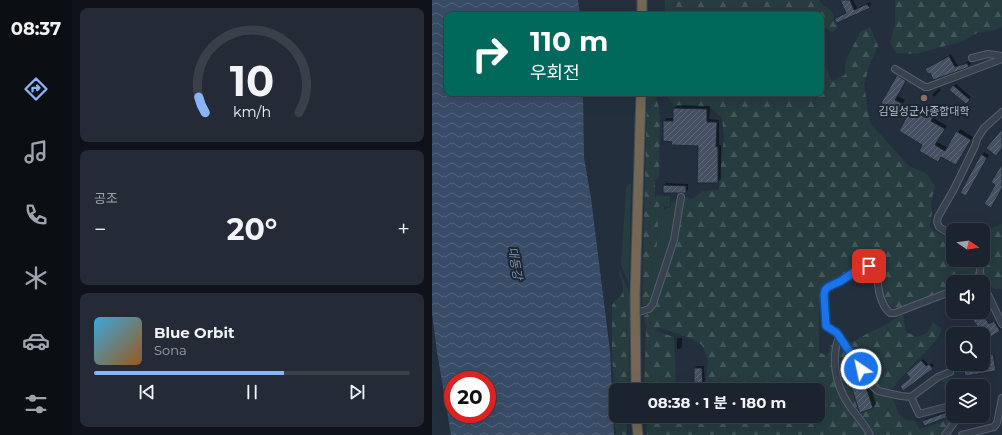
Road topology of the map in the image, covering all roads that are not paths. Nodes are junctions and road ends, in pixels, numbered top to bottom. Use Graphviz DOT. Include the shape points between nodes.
graph roads {
  1 [pos="642,0"];
  2 [pos="642,12"];
  3 [pos="972,58"];
  4 [pos="1002,58"];
  5 [pos="895,68"];
  6 [pos="641,96"];
  7 [pos="1002,112"];
  8 [pos="682,197"];
  9 [pos="946,232"];
  10 [pos="946,293"];
  11 [pos="990,299"];
  12 [pos="636,313"];
  13 [pos="1002,324"];
  14 [pos="839,336"];
  15 [pos="950,372"];
  16 [pos="636,383"];
  17 [pos="911,396"];
  18 [pos="1002,398"];
  19 [pos="946,407"];
  20 [pos="637,423"];
  21 [pos="954,423"];
  22 [pos="638,435"];
  23 [pos="870,435"];
  24 [pos="945,435"];
  25 [pos="962,435"];
  1 -- 2 [label="highway"];
  3 -- 4 [label="lane" via="988,54"];
  4 -- 5 [label="lane" via="928,87"];
  6 -- 12 [label="highway"];
  7 -- 9 [label="lane" via="981,132 938,217 939,228"];
  8 -- 12 [label="lane" via="674,240 653,304 649,309"];
  10 -- 14 [label="lane" via="890,313 883,303 878,285 878,270 875,266 860,268 825,290 826,326"];
  11 -- 13 [label="lane"];
  12 -- 16 [label="highway"];
  14 -- 17 [label="lane" via="870,384 878,391"];
  14 -- 23 [label="lane" via="835,372 847,402"];
  15 -- 17 [label="lane" via="938,377"];
  17 -- 19 [label="lane" via="919,414"];
  18 -- 25 [label="lane" via="998,423 994,428"];
  20 -- 22 [label="highway"];
  21 -- 24 [label="lane"];
}
